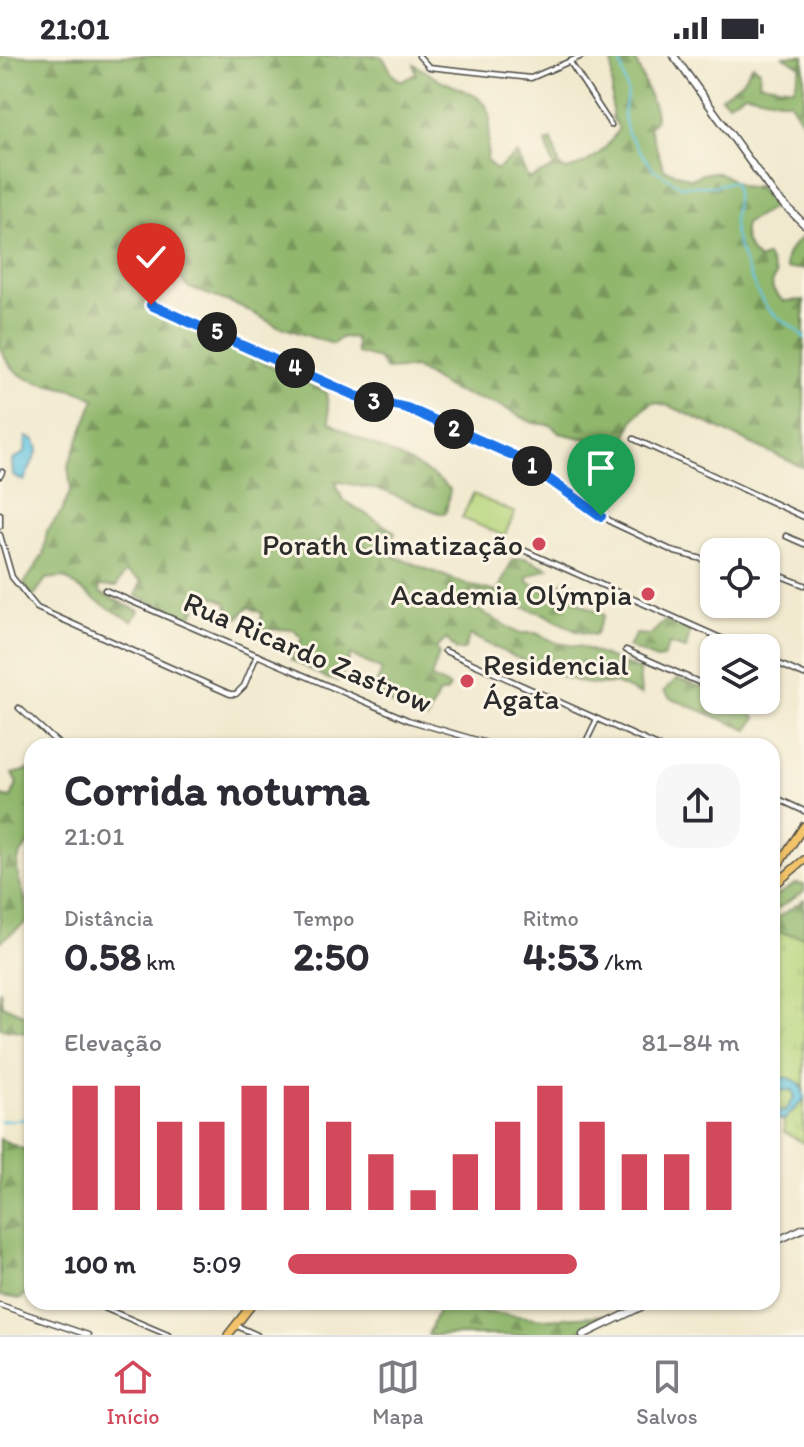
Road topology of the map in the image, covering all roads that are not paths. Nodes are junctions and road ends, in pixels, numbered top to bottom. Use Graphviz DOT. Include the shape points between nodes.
graph roads {
  1 [pos="419,56"];
  2 [pos="582,56"];
  3 [pos="674,56"];
  4 [pos="570,62"];
  5 [pos="611,125"];
  6 [pos="803,221"];
  7 [pos="151,305"];
  8 [pos="634,439"];
  9 [pos="0,514"];
  10 [pos="804,517"];
  11 [pos="0,526"];
  12 [pos="0,535"];
  13 [pos="786,536"];
  14 [pos="804,544"];
  15 [pos="521,549"];
  16 [pos="700,558"];
  17 [pos="780,576"];
  18 [pos="804,585"];
  19 [pos="105,590"];
  20 [pos="712,634"];
  21 [pos="626,650"];
  22 [pos="445,651"];
  23 [pos="257,655"];
  24 [pos="780,664"];
  25 [pos="804,675"];
  26 [pos="700,683"];
  27 [pos="19,708"];
  28 [pos="597,719"];
  29 [pos="52,738"];
  30 [pos="467,738"];
  31 [pos="588,738"];
  32 [pos="640,738"];
  33 [pos="780,800"];
  34 [pos="804,811"];
  35 [pos="803,832"];
  36 [pos="804,860"];
  37 [pos="780,863"];
  38 [pos="780,880"];
  39 [pos="804,1228"];
  40 [pos="780,1239"];
  41 [pos="0,1305"];
  42 [pos="109,1310"];
  43 [pos="247,1310"];
  44 [pos="629,1310"];
  45 [pos="235,1325"];
  46 [pos="88,1335"];
  47 [pos="168,1335"];
  48 [pos="228,1335"];
  49 [pos="257,1335"];
  50 [pos="583,1335"];
  1 -- 4 [label="street" via="429,67 527,78"];
  2 -- 4 [label="street"];
  3 -- 6 [label="street" via="775,196"];
  4 -- 5 [label="street"];
  7 -- 16 [label="street" via="356,396 407,408 491,445 526,462 613,523"];
  8 -- 10 [label="street"];
  9 -- 11 [label="street"];
  12 -- 23 [label="street" via="20,590 47,613 230,694 244,686"];
  13 -- 14 [label="street"];
  15 -- 20 [label="street"];
  17 -- 18 [label="street"];
  19 -- 23 [label="street, Rua Ricardo Zastrow"];
  21 -- 26 [label="street"];
  22 -- 28 [label="street"];
  23 -- 30 [label="street, Rua Ricardo Zastrow" via="425,727"];
  24 -- 25 [label="street"];
  27 -- 29 [label="street"];
  28 -- 31 [label="street"];
  28 -- 32 [label="street"];
  33 -- 34 [label="street"];
  35 -- 37 [label="main road"];
  36 -- 38 [label="main road"];
  39 -- 40 [label="street"];
  41 -- 46 [label="street"];
  42 -- 47 [label="street"];
  43 -- 45 [label="main road"];
  44 -- 50 [label="street"];
  45 -- 48 [label="main road"];
  45 -- 49 [label="street"];
}
